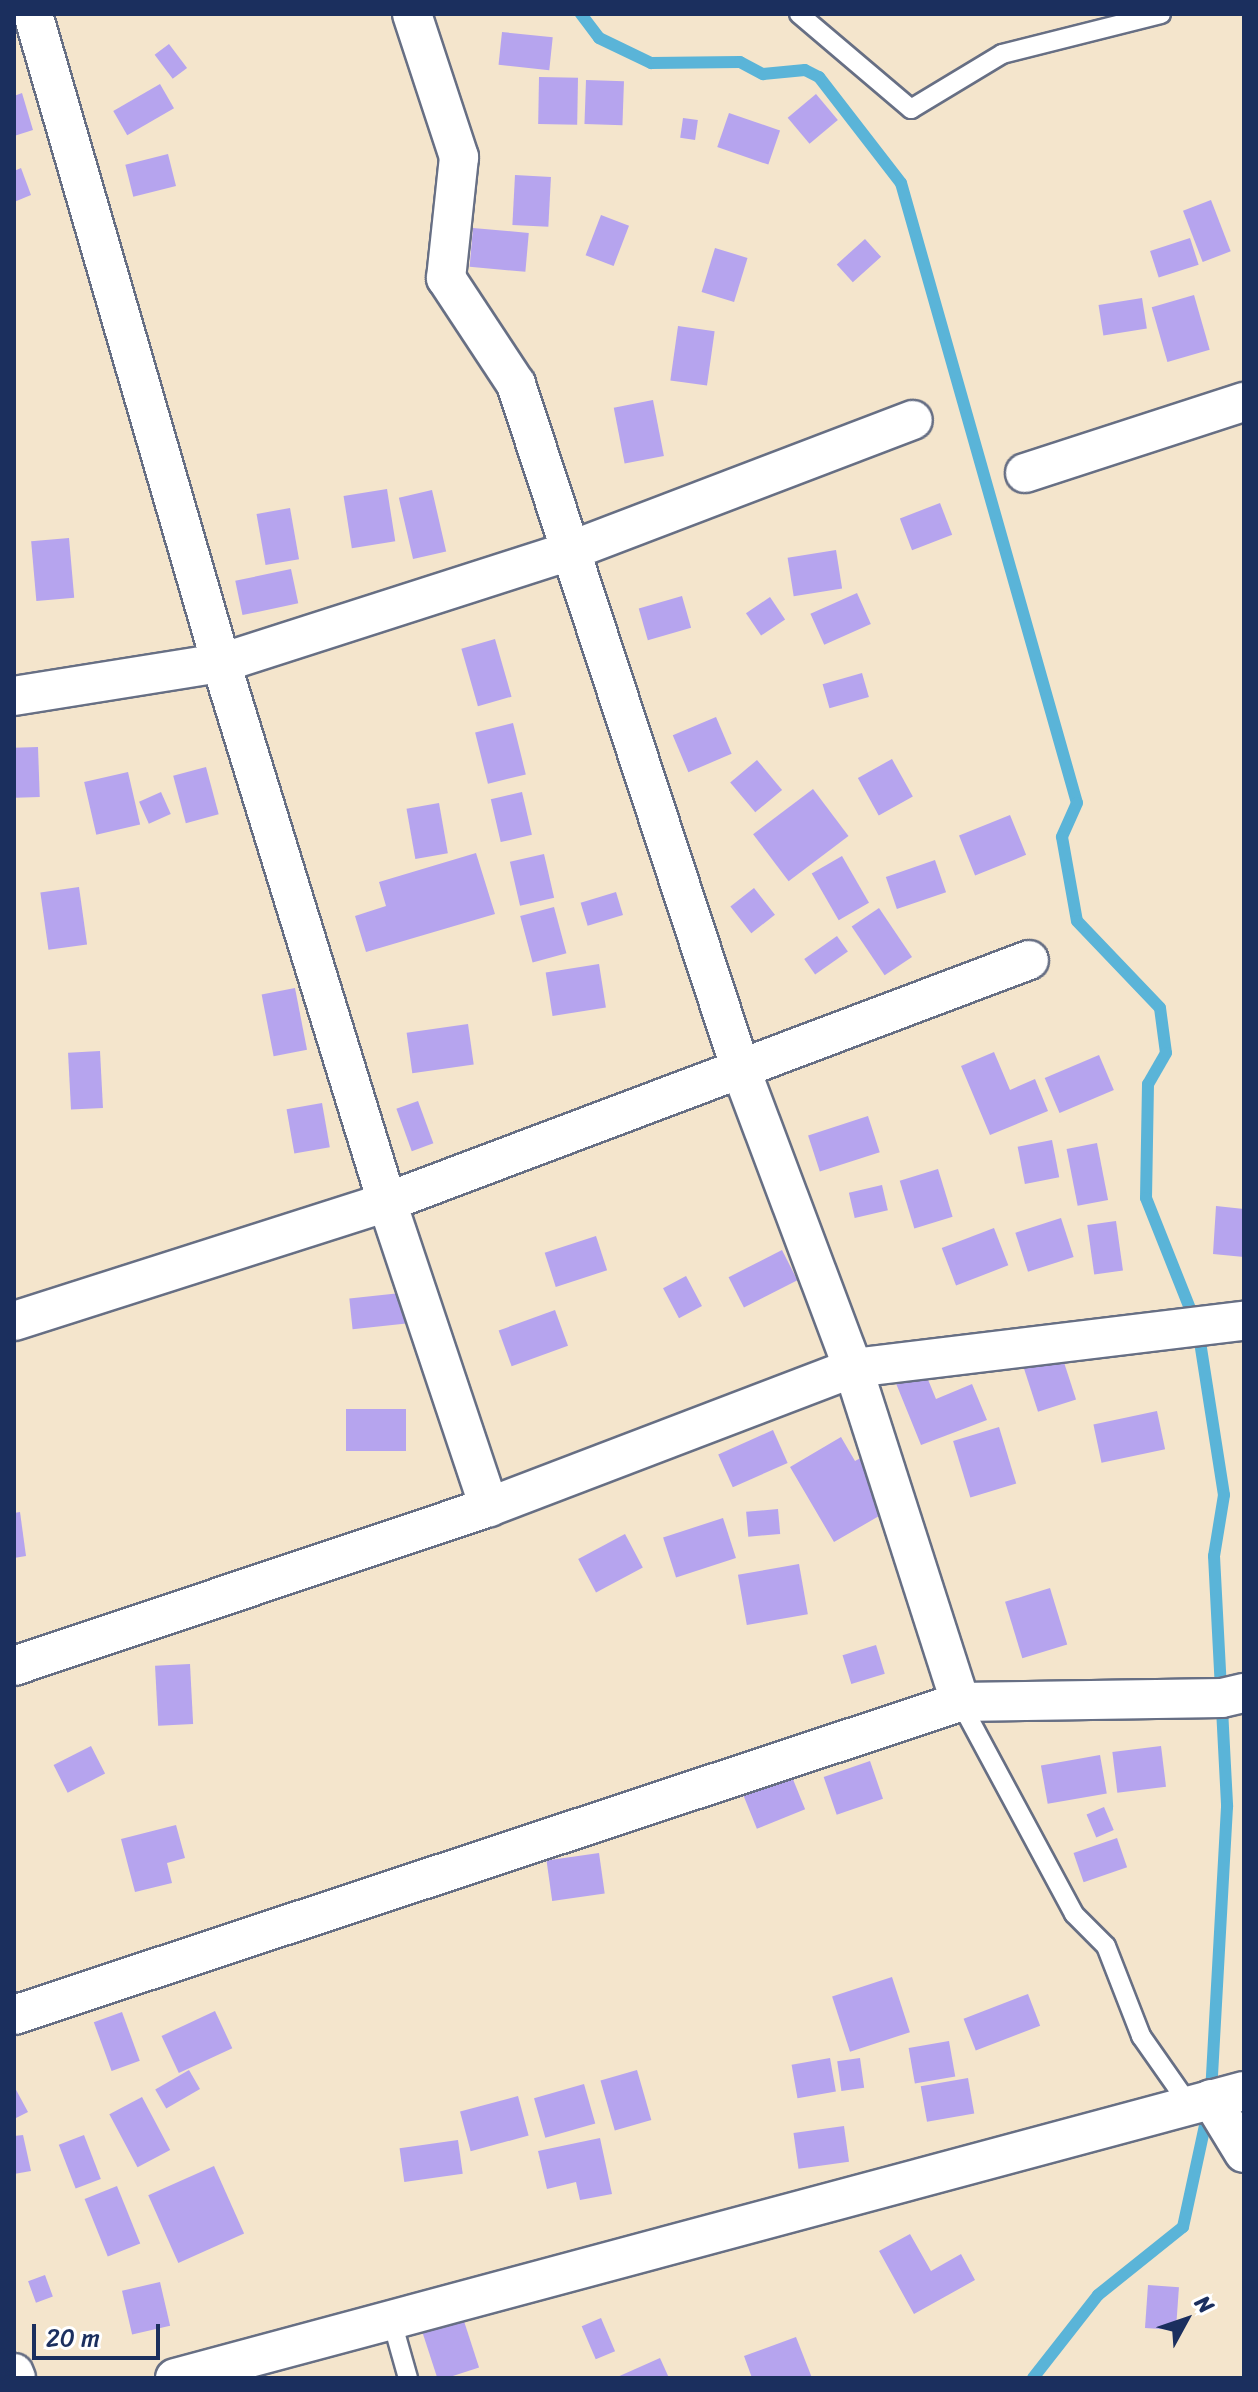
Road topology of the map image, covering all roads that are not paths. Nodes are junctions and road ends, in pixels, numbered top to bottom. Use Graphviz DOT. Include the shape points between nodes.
graph roads {
  1 [pos="33,14"];
  2 [pos="412,14"];
  3 [pos="799,14"];
  4 [pos="1161,14"];
  5 [pos="1244,402"];
  6 [pos="913,420"];
  7 [pos="1025,473"];
  8 [pos="567,552"];
  9 [pos="221,663"];
  10 [pos="14,696"];
  11 [pos="1029,960"];
  12 [pos="741,1070"];
  13 [pos="387,1202"];
  14 [pos="17,1309"];
  15 [pos="1244,1321"];
  16 [pos="853,1368"];
  17 [pos="489,1507"];
  18 [pos="14,1666"];
  19 [pos="1244,1693"];
  20 [pos="960,1702"];
  21 [pos="14,2015"];
  22 [pos="1214,2098"];
  23 [pos="1244,2153"];
  24 [pos="391,2318"];
  25 [pos="175,2378"];
  26 [pos="408,2378"];
  1 -- 9 [label="street"];
  2 -- 8 [label="street" via="459,157 446,278 516,384"];
  3 -- 4 [label="lane" via="911,109 1002,54"];
  5 -- 7 [label="street"];
  6 -- 8 [label="street"];
  8 -- 9 [label="street"];
  8 -- 12 [label="street"];
  9 -- 10 [label="street"];
  9 -- 13 [label="street"];
  11 -- 12 [label="street"];
  12 -- 13 [label="street"];
  12 -- 16 [label="street"];
  13 -- 14 [label="street"];
  13 -- 17 [label="street"];
  15 -- 16 [label="street"];
  16 -- 17 [label="street"];
  16 -- 20 [label="street"];
  17 -- 18 [label="street"];
  19 -- 20 [label="street" via="1222,1698"];
  20 -- 21 [label="street"];
  20 -- 22 [label="lane" via="1074,1914 1106,1946 1141,2036"];
  22 -- 23 [label="street"];
  22 -- 24 [label="street"];
  24 -- 25 [label="street"];
  24 -- 26 [label="lane"];
}
